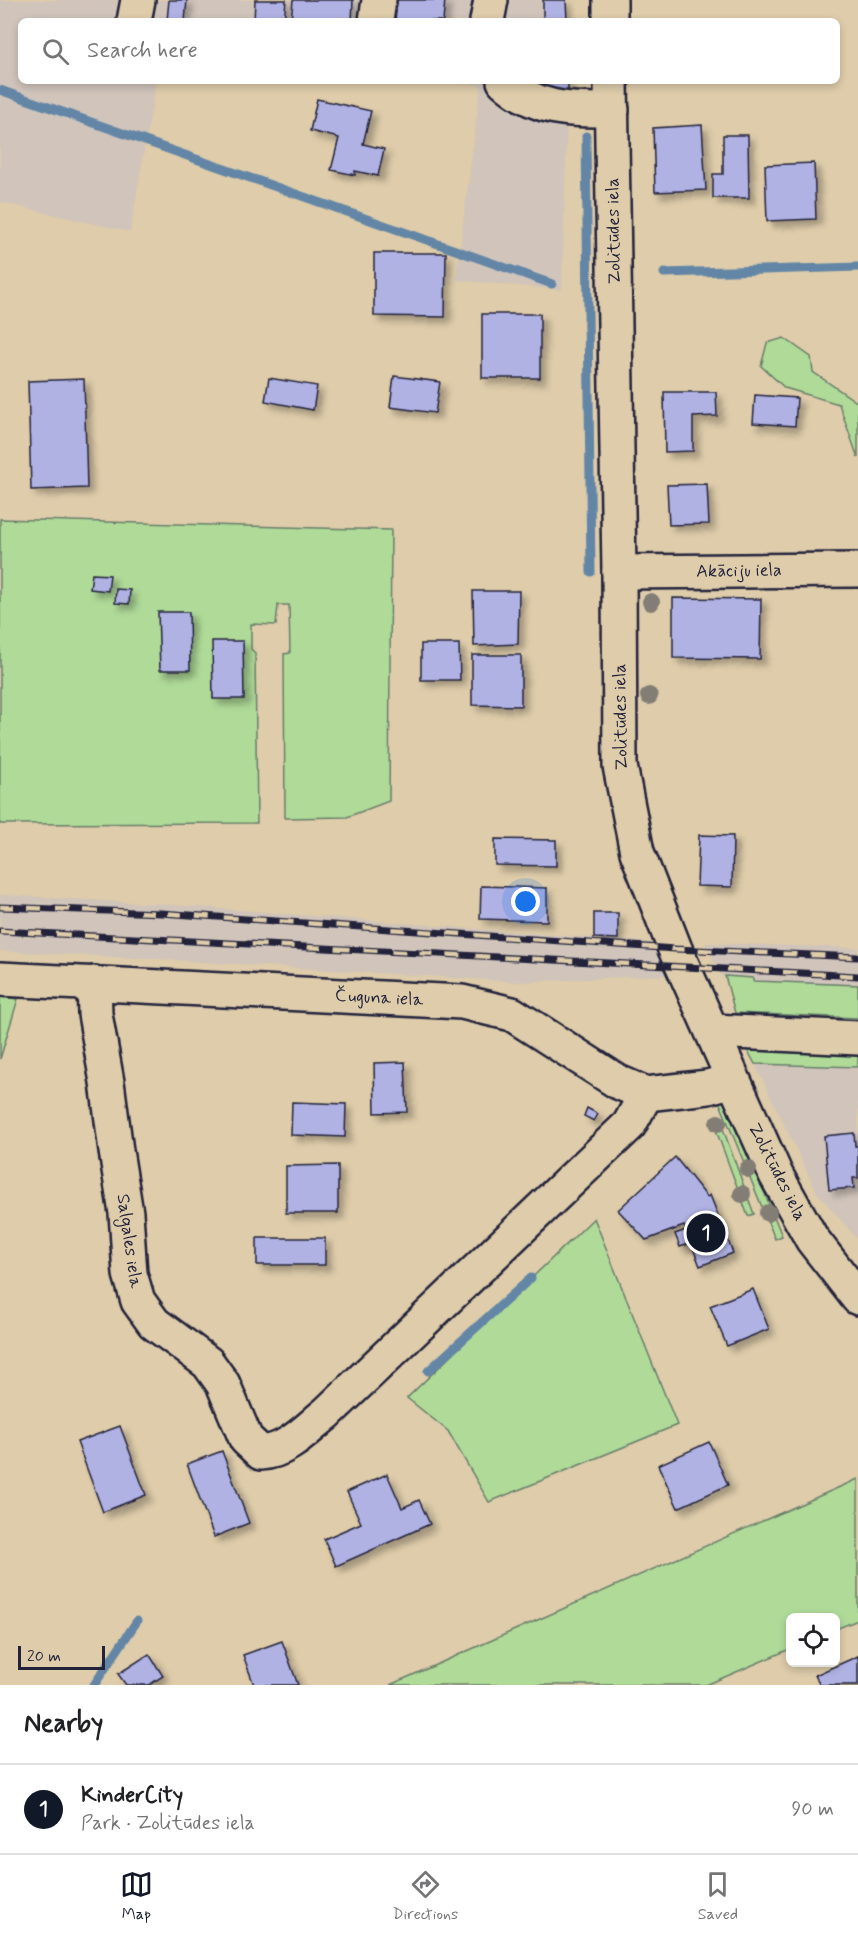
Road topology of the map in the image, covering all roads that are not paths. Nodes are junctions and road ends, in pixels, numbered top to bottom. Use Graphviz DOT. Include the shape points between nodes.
graph roads {
  1 [pos="138,0"];
  2 [pos="379,0"];
  3 [pos="491,0"];
  4 [pos="610,0"];
  5 [pos="135,18"];
  6 [pos="376,18"];
  7 [pos="488,18"];
  8 [pos="610,18"];
  9 [pos="507,84"];
  10 [pos="611,96"];
  11 [pos="858,570"];
  12 [pos="620,572"];
  13 [pos="0,980"];
  14 [pos="94,983"];
  15 [pos="712,1031"];
  16 [pos="858,1038"];
  17 [pos="733,1080"];
  18 [pos="646,1094"];
  19 [pos="847,1273"];
  20 [pos="858,1298"];
  1 -- 5 [label="street"];
  2 -- 6 [label="street"];
  3 -- 7 [label="street"];
  4 -- 8 [label="street"];
  9 -- 10 [label="street" via="543,106"];
  10 -- 12 [label="street, Zolitūdes iela"];
  11 -- 12 [label="street, Akāciju iela"];
  12 -- 15 [label="street, Zolitūdes iela" via="620,766 637,852"];
  13 -- 14 [label="street, Čuguna iela"];
  14 -- 18 [label="street, Čuguna iela" via="462,1002 512,1014 618,1082"];
  14 -- 18 [label="street, Salgales iela" via="95,1014 126,1213 130,1274 138,1301 154,1323 208,1363 223,1384 246,1439 261,1453 272,1453 287,1445 327,1413 629,1125"];
  15 -- 16 [label="street"];
  15 -- 17 [label="street, Zolitūdes iela"];
  17 -- 18 [label="street, Čuguna iela"];
  17 -- 19 [label="street, Zolitūdes iela" via="776,1175 812,1239"];
  19 -- 20 [label="street, Zolitūdes iela"];
}
